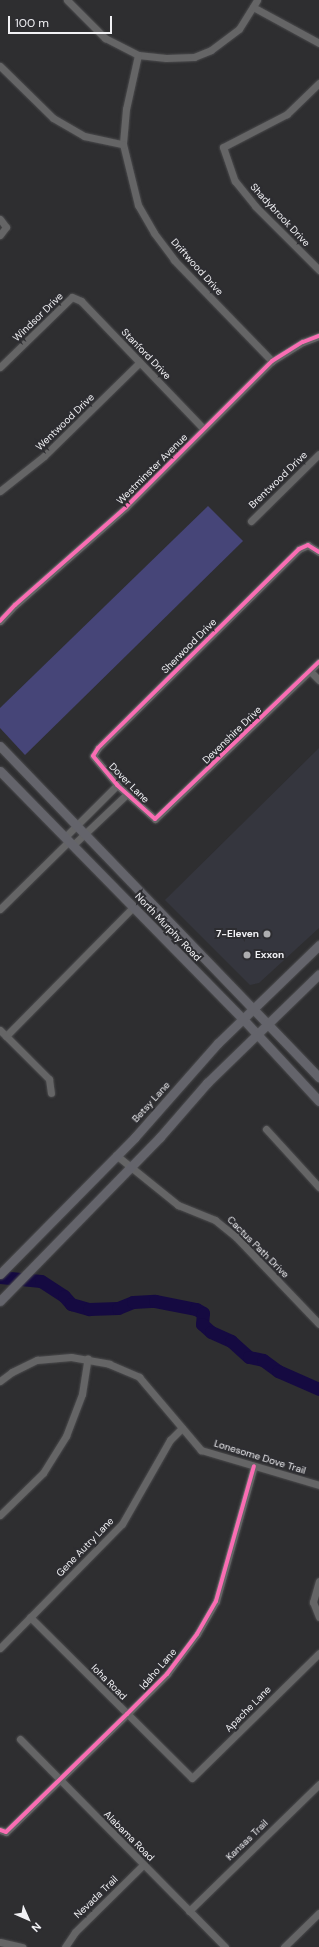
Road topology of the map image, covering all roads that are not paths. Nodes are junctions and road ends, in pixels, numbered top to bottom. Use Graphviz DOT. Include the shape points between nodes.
graph roads {
  1 [pos="67,0"];
  2 [pos="257,0"];
  3 [pos="254,7"];
  4 [pos="319,43"];
  5 [pos="138,55"];
  6 [pos="0,66"];
  7 [pos="319,83"];
  8 [pos="123,144"];
  9 [pos="0,219"];
  10 [pos="0,235"];
  11 [pos="319,270"];
  12 [pos="72,297"];
  13 [pos="319,336"];
  14 [pos="272,361"];
  15 [pos="140,362"];
  16 [pos="0,367"];
  17 [pos="203,428"];
  18 [pos="319,454"];
  19 [pos="0,491"];
  20 [pos="251,521"];
  21 [pos="319,552"];
  22 [pos="0,621"];
  23 [pos="319,662"];
  24 [pos="310,671"];
  25 [pos="319,680"];
  26 [pos="0,746"];
  27 [pos="93,756"];
  28 [pos="0,770"];
  29 [pos="117,785"];
  30 [pos="127,794"];
  31 [pos="155,819"];
  32 [pos="76,826"];
  33 [pos="84,834"];
  34 [pos="69,841"];
  35 [pos="133,907"];
  36 [pos="0,909"];
  37 [pos="319,946"];
  38 [pos="319,974"];
  39 [pos="254,1008"];
  40 [pos="243,1019"];
  41 [pos="269,1023"];
  42 [pos="0,1030"];
  43 [pos="257,1034"];
  44 [pos="6,1036"];
  45 [pos="319,1077"];
  46 [pos="51,1093"];
  47 [pos="319,1101"];
  48 [pos="266,1129"];
  49 [pos="116,1155"];
  50 [pos="129,1168"];
  51 [pos="319,1187"];
  52 [pos="0,1274"];
  53 [pos="0,1301"];
  54 [pos="319,1324"];
  55 [pos="88,1358"];
  56 [pos="0,1381"];
  57 [pos="182,1428"];
  58 [pos="254,1466"];
  59 [pos="319,1485"];
  60 [pos="0,1515"];
  61 [pos="319,1581"];
  62 [pos="30,1617"];
  63 [pos="319,1617"];
  64 [pos="0,1648"];
  65 [pos="319,1653"];
  66 [pos="127,1714"];
  67 [pos="20,1739"];
  68 [pos="192,1778"];
  69 [pos="59,1779"];
  70 [pos="319,1784"];
  71 [pos="0,1830"];
  72 [pos="144,1865"];
  73 [pos="189,1911"];
  74 [pos="319,1913"];
  75 [pos="0,1942"];
  76 [pos="22,1947"];
  77 [pos="65,1947"];
  78 [pos="225,1947"];
  79 [pos="284,1947"];
  1 -- 5 [label="street" via="105,38"];
  2 -- 3 [label="street"];
  3 -- 4 [label="street"];
  3 -- 5 [label="street" via="239,29 211,50 194,57"];
  5 -- 8 [label="street, Driftwood Drive" via="126,109"];
  6 -- 8 [label="street" via="53,118 84,136"];
  7 -- 11 [label="street, Shadybrook Drive" via="287,114 223,147 235,181 255,206"];
  8 -- 14 [label="street, Driftwood Drive" via="138,205 154,233 174,260"];
  9 -- 10 [label="street" via="6,227"];
  12 -- 15 [label="street, Stanford Drive" via="81,301"];
  12 -- 16 [label="street, Windsor Drive"];
  13 -- 14 [label="street, Westminster Avenue" via="303,342"];
  14 -- 17 [label="street, Westminster Avenue"];
  15 -- 17 [label="street, Stanford Drive"];
  15 -- 19 [label="street, Wentwood Drive" via="50,451"];
  17 -- 22 [label="street, Westminster Avenue" via="126,507"];
  18 -- 20 [label="street, Brentwood Drive"];
  21 -- 27 [label="street, Sherwood Drive" via="308,545 299,549 98,748"];
  23 -- 24 [label="street, Devenshire Drive"];
  24 -- 25 [label="street"];
  24 -- 31 [label="street, Devenshire Drive"];
  26 -- 32 [label="main road, North Murphy Road"];
  27 -- 29 [label="street, Dover Lane"];
  28 -- 34 [label="main road, North Murphy Road"];
  29 -- 30 [label="street, Dover Lane"];
  29 -- 32 [label="street"];
  30 -- 31 [label="street, Dover Lane"];
  30 -- 33 [label="street"];
  32 -- 33 [label="main road, North Murphy Road"];
  32 -- 34 [label="street"];
  33 -- 34 [label="street"];
  33 -- 39 [label="main road, North Murphy Road"];
  34 -- 35 [label="main road, North Murphy Road"];
  34 -- 36 [label="street"];
  35 -- 40 [label="main road, North Murphy Road"];
  35 -- 44 [label="street"];
  37 -- 39 [label="main road, Betsy Lane"];
  38 -- 41 [label="main road"];
  39 -- 40 [label="main road, Betsy Lane"];
  39 -- 41 [label="main road, North Murphy Road"];
  40 -- 43 [label="main road, North Murphy Road"];
  40 -- 49 [label="main road, Betsy Lane"];
  41 -- 43 [label="main road"];
  41 -- 45 [label="main road, North Murphy Road"];
  42 -- 44 [label="street"];
  43 -- 47 [label="main road, North Murphy Road"];
  43 -- 50 [label="main road" via="207,1083"];
  44 -- 46 [label="street" via="49,1079"];
  48 -- 51 [label="street"];
  49 -- 50 [label="street, Cactus Path Drive"];
  49 -- 52 [label="main road, Betsy Lane"];
  50 -- 53 [label="main road"];
  50 -- 54 [label="street, Cactus Path Drive" via="178,1205 215,1220 236,1237"];
  55 -- 56 [label="street, Lonesome Dove Trail" via="71,1356 37,1360"];
  55 -- 57 [label="street, Lonesome Dove Trail" via="138,1377"];
  55 -- 60 [label="street" via="82,1394 66,1436 43,1473"];
  57 -- 58 [label="street, Lonesome Dove Trail" via="201,1450"];
  57 -- 62 [label="street, Gene Autry Lane" via="170,1440 122,1524"];
  58 -- 59 [label="street, Lonesome Dove Trail"];
  58 -- 66 [label="street, Idaho Lane" via="216,1601 197,1634 167,1674"];
  61 -- 63 [label="street" via="313,1602"];
  62 -- 64 [label="street, Gene Autry Lane"];
  62 -- 66 [label="street, Ioha Road"];
  65 -- 68 [label="street, Apache Lane"];
  66 -- 68 [label="street, Ioha Road"];
  66 -- 69 [label="street, Idaho Lane"];
  67 -- 69 [label="street, Alabama Road"];
  69 -- 71 [label="street, Idaho Lane" via="6,1832"];
  69 -- 72 [label="street, Alabama Road"];
  70 -- 73 [label="street, Kansas Trail"];
  72 -- 73 [label="street, Alabama Road"];
  72 -- 77 [label="street, Nevada Trail" via="75,1932"];
  73 -- 78 [label="street, Alabama Road"];
  74 -- 79 [label="street"];
  75 -- 76 [label="street"];
}
